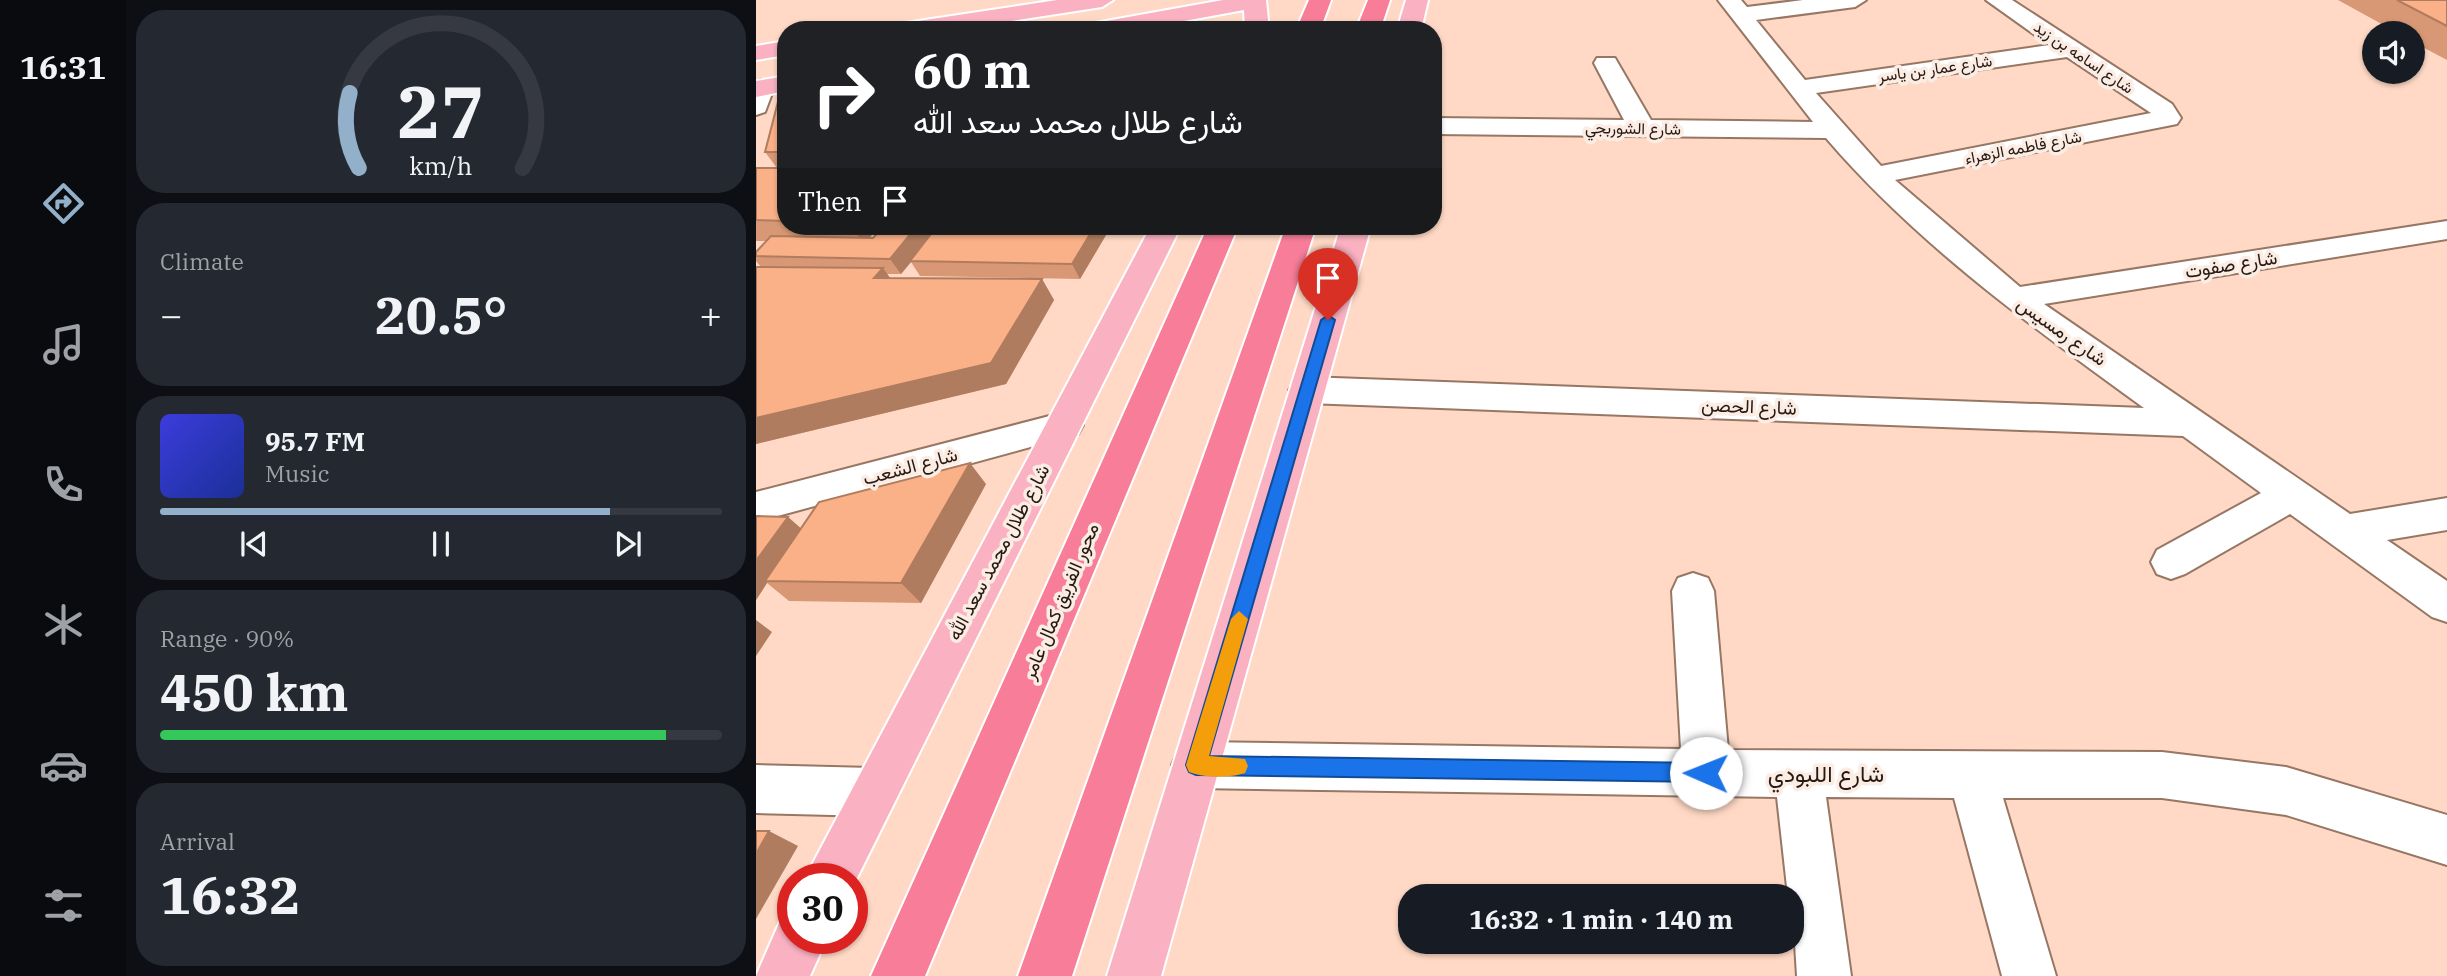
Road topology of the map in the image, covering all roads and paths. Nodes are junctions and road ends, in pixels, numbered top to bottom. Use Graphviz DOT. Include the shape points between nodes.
graph roads {
  1 [pos="1102,0"];
  2 [pos="1320,0"];
  3 [pos="1379,0"];
  4 [pos="1417,0"];
  5 [pos="1855,0"];
  6 [pos="1997,0"];
  7 [pos="1255,1"];
  8 [pos="1735,7"];
  9 [pos="1035,10"];
  10 [pos="963,21"];
  11 [pos="1011,21"];
  12 [pos="1145,21"];
  13 [pos="1256,21"];
  14 [pos="1311,21"];
  15 [pos="1371,21"];
  16 [pos="1411,21"];
  17 [pos="2071,49"];
  18 [pos="777,50"];
  19 [pos="756,53"];
  20 [pos="1606,64"];
  21 [pos="1799,88"];
  22 [pos="2169,116"];
  23 [pos="1442,126"];
  24 [pos="1642,128"];
  25 [pos="1833,130"];
  26 [pos="1875,176"];
  27 [pos="2447,230"];
  28 [pos="1161,235"];
  29 [pos="1219,235"];
  30 [pos="1298,235"];
  31 [pos="1353,235"];
  32 [pos="2014,298"];
  33 [pos="1307,390"];
  34 [pos="2191,423"];
  35 [pos="1065,425"];
  36 [pos="2292,494"];
  37 [pos="756,506"];
  38 [pos="2447,514"];
  39 [pos="2345,531"];
  40 [pos="2171,562"];
  41 [pos="1693,591"];
  42 [pos="2447,604"];
  43 [pos="1196,765"];
  44 [pos="1706,773"];
  45 [pos="1799,774"];
  46 [pos="1972,774"];
  47 [pos="756,789"];
  48 [pos="872,792"];
  49 [pos="2447,840"];
  50 [pos="837,863"];
  51 [pos="792,954"];
  52 [pos="782,976"];
  53 [pos="898,976"];
  54 [pos="1045,976"];
  55 [pos="1134,976"];
  56 [pos="1824,976"];
  57 [pos="2029,976"];
  1 -- 9 [label="main road"];
  2 -- 14 [label="highway"];
  3 -- 15 [label="highway"];
  4 -- 16 [label="main road"];
  5 -- 8 [label="street"];
  6 -- 17 [label="street, شارع اسامه بن زيد"];
  7 -- 12 [label="main road"];
  7 -- 13 [label="main road"];
  8 -- 21 [label="street, شارع رمسيس"];
  9 -- 10 [label="main road"];
  9 -- 11 [label="main road"];
  17 -- 21 [label="street, شارع عمار بن ياسر"];
  17 -- 22 [label="street, شارع اسامه بن زيد"];
  18 -- 19 [label="main road"];
  20 -- 24 [label="street"];
  21 -- 25 [label="street, شارع رمسيس"];
  22 -- 26 [label="street, شارع فاطمه الزهراء"];
  23 -- 24 [label="street, شارع الشوربجي"];
  24 -- 25 [label="street, شارع الشوربجي"];
  25 -- 26 [label="street, شارع رمسيس"];
  26 -- 32 [label="street, شارع رمسيس"];
  27 -- 32 [label="street, شارع صفوت"];
  28 -- 35 [label="main road, شارع طلال محمد سعد الله"];
  29 -- 53 [label="highway, محور الفريق كمال عامر"];
  30 -- 54 [label="highway"];
  31 -- 33 [label="main road"];
  32 -- 34 [label="street, شارع رمسيس"];
  33 -- 34 [label="street, شارع الحصن"];
  33 -- 43 [label="main road"];
  34 -- 36 [label="street, شارع رمسيس"];
  35 -- 37 [label="street, شارع الشعب"];
  35 -- 48 [label="main road, شارع طلال محمد سعد الله"];
  36 -- 39 [label="street, شارع رمسيس"];
  36 -- 40 [label="street"];
  38 -- 39 [label="street"];
  39 -- 42 [label="street, شارع رمسيس"];
  41 -- 44 [label="street"];
  43 -- 44 [label="street, شارع اللبودي"];
  43 -- 55 [label="main road"];
  44 -- 45 [label="street, شارع اللبودي"];
  45 -- 46 [label="street, شارع اللبودي"];
  45 -- 56 [label="street"];
  46 -- 49 [label="street, شارع اللبودي" via="2162,775 2223,781 2286,791"];
  46 -- 57 [label="street"];
  47 -- 48 [label="street"];
  48 -- 50 [label="main road, شارع طلال محمد سعد الله"];
  51 -- 52 [label="main road"];
}
